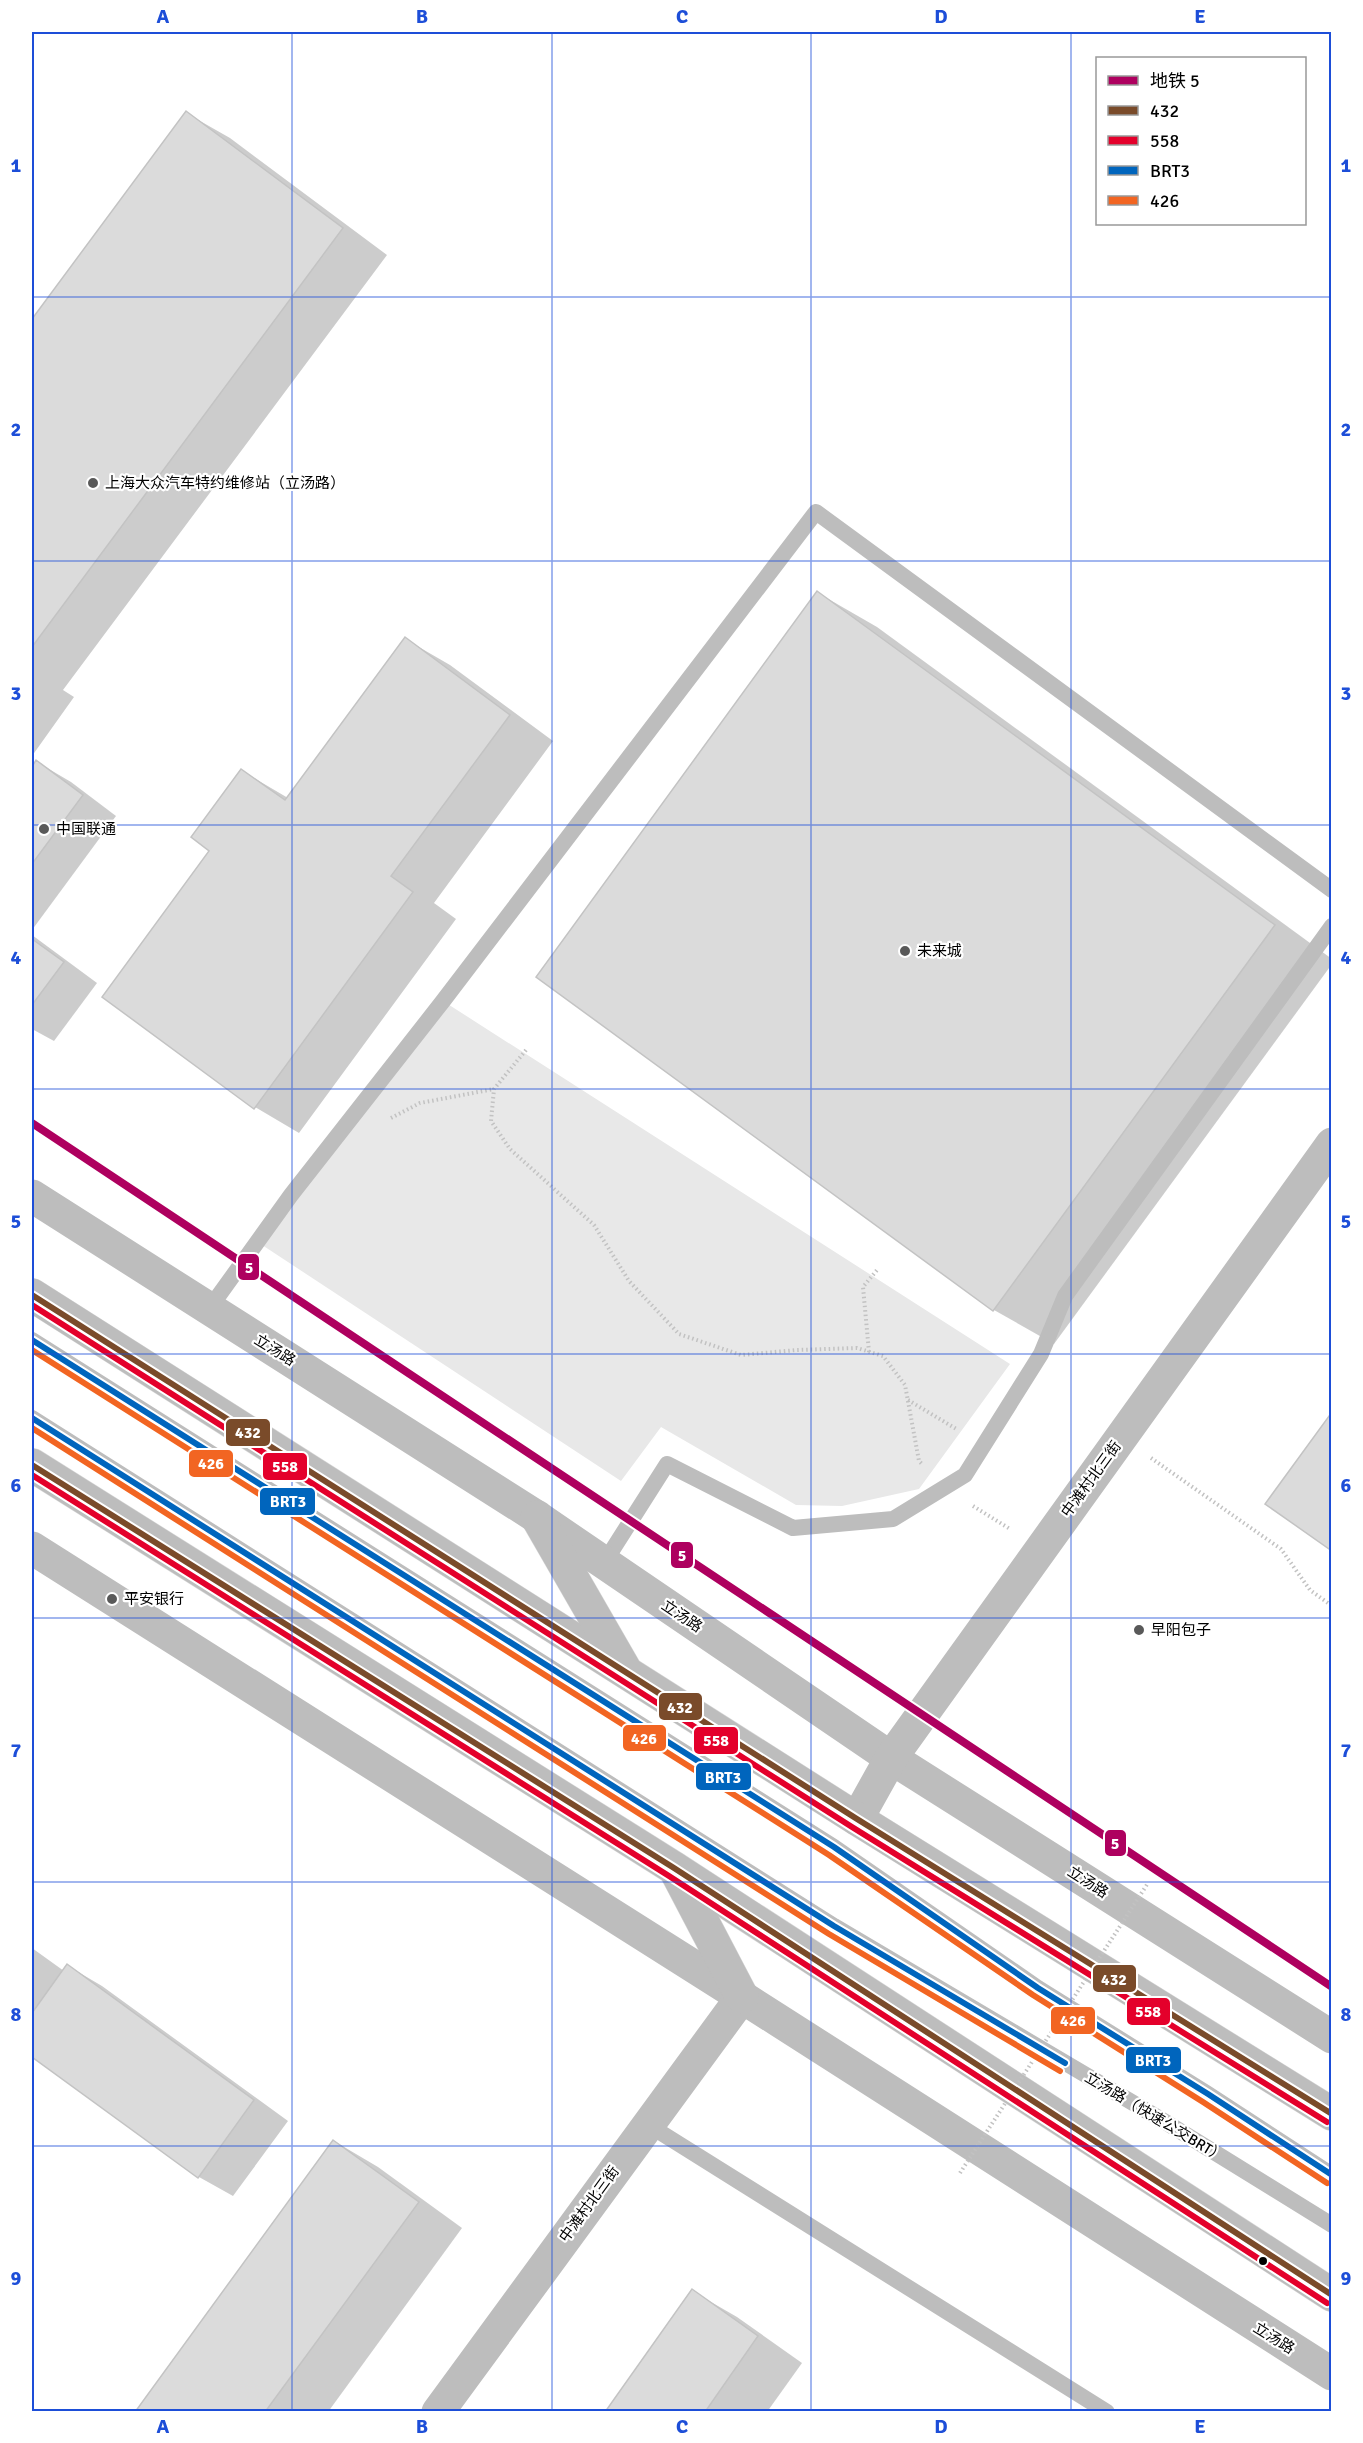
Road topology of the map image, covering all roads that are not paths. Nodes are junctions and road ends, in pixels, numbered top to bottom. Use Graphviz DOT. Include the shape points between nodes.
graph roads {
  1 [pos="1332,890"];
  2 [pos="1332,926"];
  3 [pos="1332,1144"];
  4 [pos="32,1196"];
  5 [pos="33,1295"];
  6 [pos="209,1309"];
  7 [pos="32,1340"];
  8 [pos="32,1418"];
  9 [pos="32,1465"];
  10 [pos="537,1517"];
  11 [pos="32,1548"];
  12 [pos="604,1563"];
  13 [pos="626,1672"];
  14 [pos="891,1758"];
  15 [pos="857,1819"];
  16 [pos="674,1868"];
  17 [pos="742,1997"];
  18 [pos="1332,2037"];
  19 [pos="1332,2114"];
  20 [pos="647,2124"];
  21 [pos="1332,2175"];
  22 [pos="1332,2225"];
  23 [pos="1332,2295"];
  24 [pos="1332,2374"];
  25 [pos="438,2412"];
  26 [pos="1107,2412"];
  1 -- 6 [label="lane" via="816,512 291,1196"];
  2 -- 12 [label="lane" via="1065,1296 1041,1354 965,1475 893,1520 794,1528 667,1464"];
  3 -- 14 [label="street, 中滩村北三街"];
  4 -- 6 [label="street, 立汤路"];
  5 -- 13 [label="street"];
  6 -- 10 [label="street, 立汤路"];
  7 -- 21 [label="lane" via="834,1847 1038,1988"];
  8 -- 22 [label="lane, 立汤路（快速公交BRT）" via="834,1926"];
  9 -- 16 [label="street"];
  10 -- 12 [label="street, 立汤路"];
  10 -- 13 [label="street"];
  11 -- 17 [label="street, 立汤路"];
  12 -- 14 [label="street, 立汤路"];
  13 -- 15 [label="street"];
  14 -- 15 [label="street, 中滩村北三街"];
  14 -- 18 [label="street, 立汤路"];
  15 -- 19 [label="street"];
  16 -- 17 [label="street"];
  16 -- 23 [label="street"];
  17 -- 20 [label="street, 中滩村北三街"];
  17 -- 24 [label="street, 立汤路"];
  20 -- 25 [label="street, 中滩村北三街"];
  20 -- 26 [label="lane"];
}
